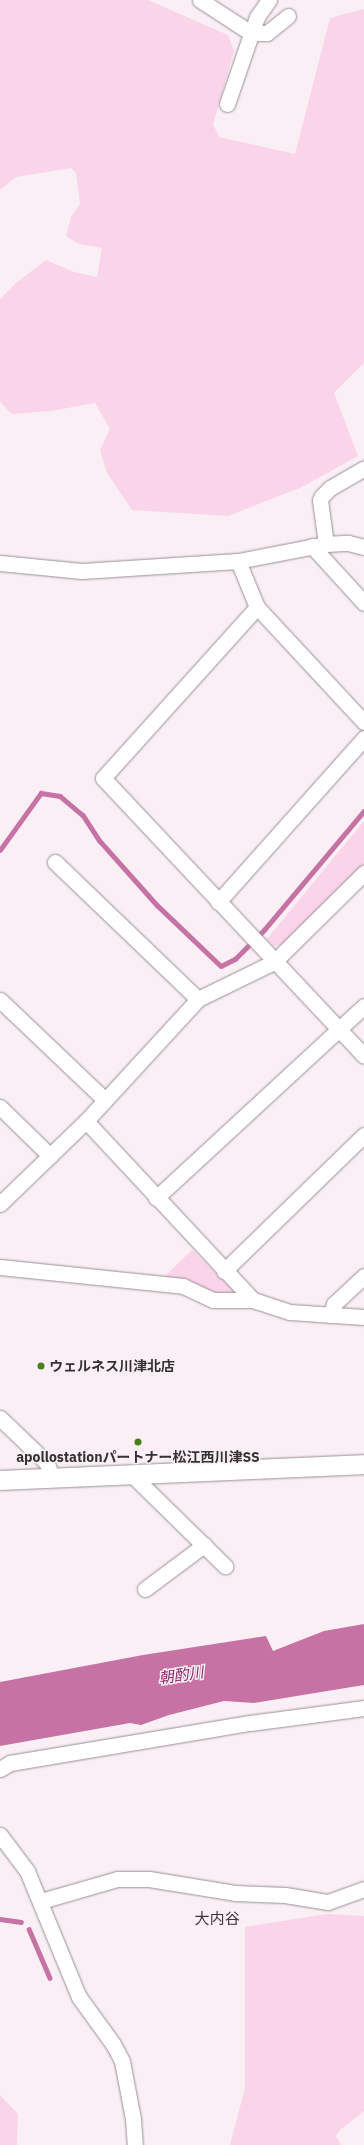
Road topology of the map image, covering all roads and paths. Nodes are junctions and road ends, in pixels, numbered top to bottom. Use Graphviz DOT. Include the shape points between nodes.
graph roads {
  1 [pos="200,0"];
  2 [pos="269,0"];
  3 [pos="288,16"];
  4 [pos="251,33"];
  5 [pos="227,104"];
  6 [pos="364,468"];
  7 [pos="319,545"];
  8 [pos="364,547"];
  9 [pos="238,561"];
  10 [pos="0,563"];
  11 [pos="364,603"];
  12 [pos="257,607"];
  13 [pos="364,722"];
  14 [pos="364,738"];
  15 [pos="55,862"];
  16 [pos="364,873"];
  17 [pos="218,902"];
  18 [pos="274,962"];
  19 [pos="198,999"];
  20 [pos="0,1000"];
  21 [pos="364,1006"];
  22 [pos="340,1030"];
  23 [pos="364,1056"];
  24 [pos="105,1100"];
  25 [pos="0,1107"];
  26 [pos="86,1122"];
  27 [pos="364,1135"];
  28 [pos="50,1156"];
  29 [pos="156,1198"];
  30 [pos="0,1204"];
  31 [pos="0,1267"];
  32 [pos="224,1271"];
  33 [pos="364,1276"];
  34 [pos="253,1300"];
  35 [pos="330,1315"];
  36 [pos="364,1317"];
  37 [pos="0,1418"];
  38 [pos="364,1464"];
  39 [pos="131,1474"];
  40 [pos="52,1478"];
  41 [pos="0,1480"];
  42 [pos="204,1546"];
  43 [pos="225,1566"];
  44 [pos="145,1589"];
  45 [pos="364,1708"];
  46 [pos="0,1769"];
  47 [pos="0,1835"];
  48 [pos="7,1853"];
  49 [pos="364,1889"];
  50 [pos="41,1901"];
  51 [pos="134,2145"];
  1 -- 4 [label="street"];
  2 -- 4 [label="street" via="257,17"];
  3 -- 4 [label="street" via="267,33"];
  4 -- 5 [label="street"];
  6 -- 7 [label="street" via="330,488 322,496"];
  7 -- 8 [label="street" via="348,543"];
  7 -- 9 [label="street"];
  7 -- 11 [label="street"];
  9 -- 10 [label="street" via="82,571"];
  9 -- 12 [label="street"];
  12 -- 13 [label="street"];
  12 -- 17 [label="street" via="103,778"];
  14 -- 17 [label="street"];
  15 -- 19 [label="street"];
  16 -- 18 [label="street"];
  17 -- 18 [label="street"];
  18 -- 19 [label="street"];
  18 -- 22 [label="street"];
  19 -- 24 [label="street"];
  20 -- 24 [label="street"];
  21 -- 22 [label="street"];
  22 -- 23 [label="street"];
  22 -- 29 [label="street"];
  24 -- 26 [label="street"];
  25 -- 28 [label="street"];
  26 -- 28 [label="street"];
  26 -- 29 [label="street"];
  27 -- 32 [label="street"];
  28 -- 30 [label="street"];
  29 -- 32 [label="street"];
  31 -- 34 [label="street" via="183,1286 213,1300"];
  32 -- 34 [label="street"];
  33 -- 35 [label="street" via="334,1304"];
  34 -- 35 [label="street" via="290,1312"];
  35 -- 36 [label="street"];
  37 -- 40 [label="street" via="47,1463"];
  38 -- 39 [label="street"];
  39 -- 40 [label="street"];
  39 -- 42 [label="street"];
  40 -- 41 [label="street"];
  42 -- 43 [label="street"];
  42 -- 44 [label="street"];
  45 -- 46 [label="street" via="250,1723 10,1763"];
  47 -- 48 [label="street"];
  48 -- 50 [label="street" via="27,1871"];
  49 -- 50 [label="street" via="328,1902 285,1895 235,1893 149,1879 117,1879"];
  50 -- 51 [label="street" via="54,1942 79,1998 113,2044 122,2061 133,2119"];
}
